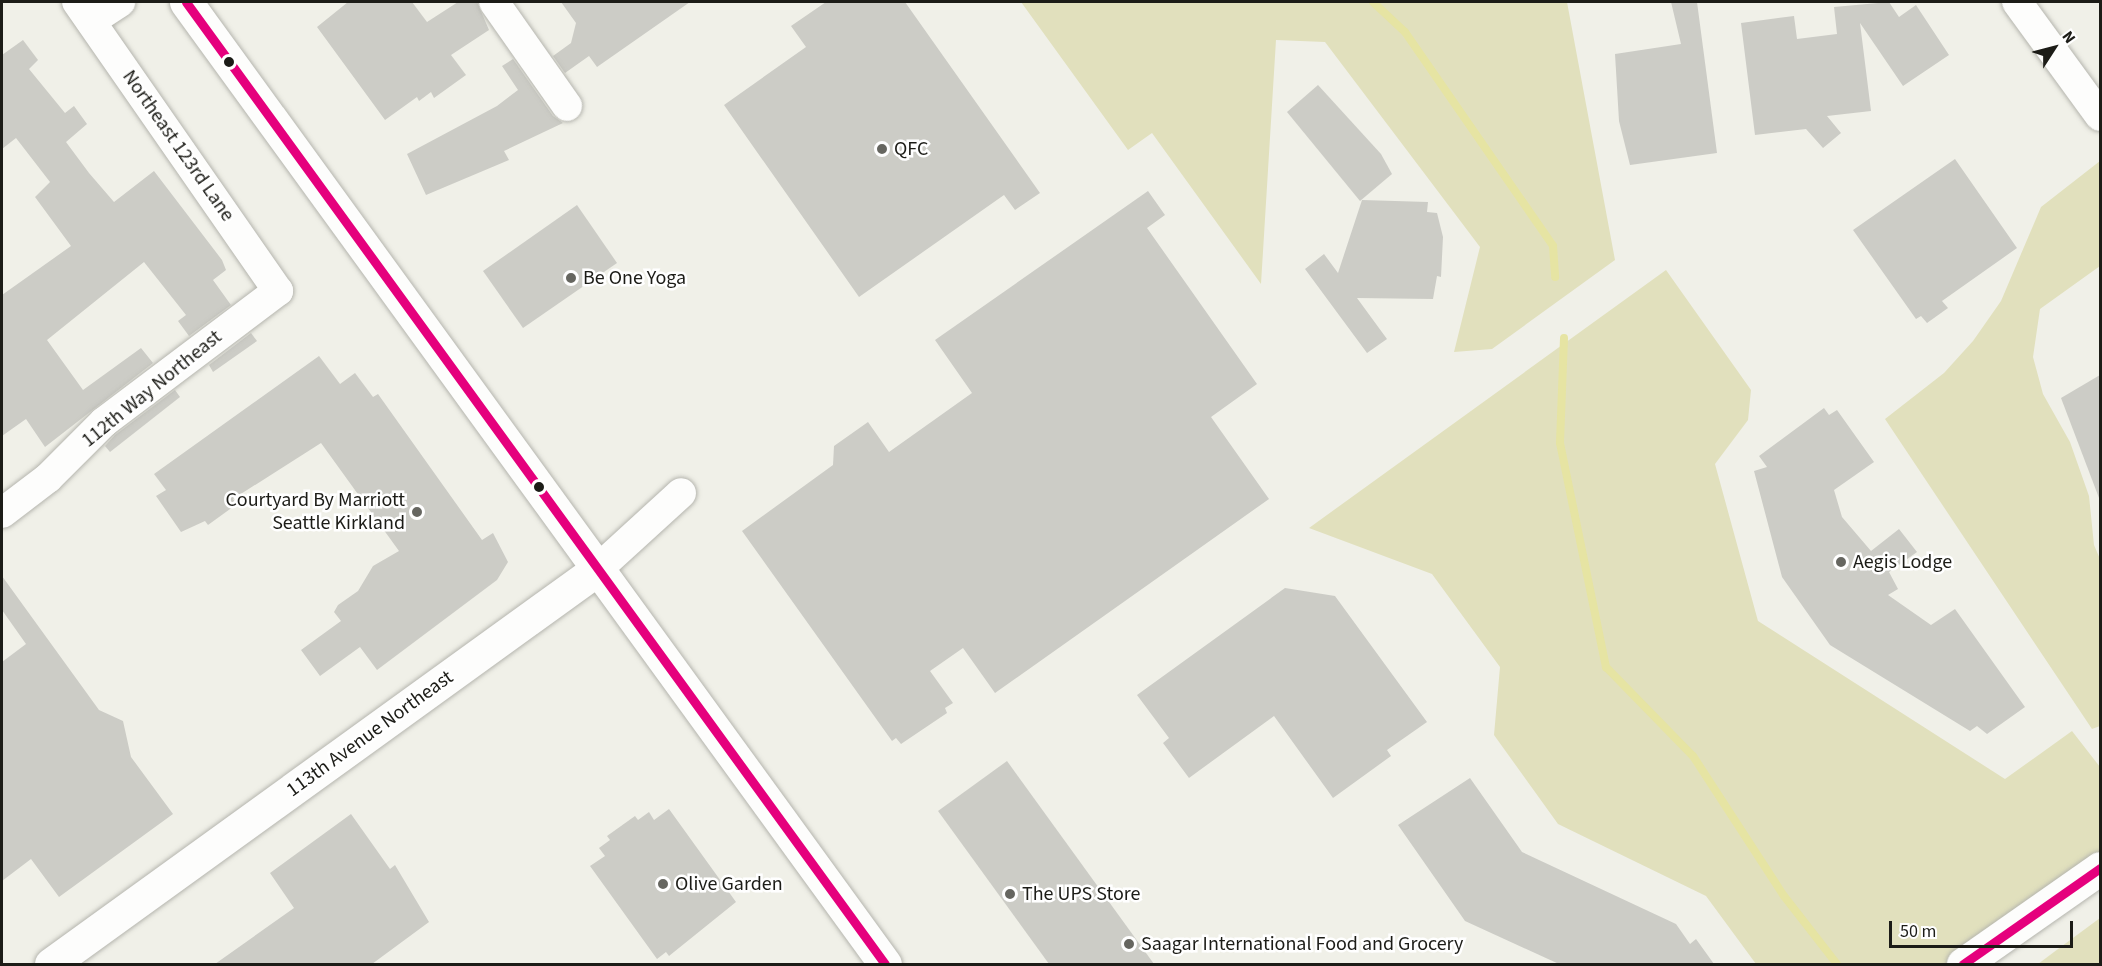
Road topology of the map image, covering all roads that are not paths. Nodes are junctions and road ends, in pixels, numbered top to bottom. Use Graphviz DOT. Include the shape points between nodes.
graph roads {
  1 [pos="120,2"];
  2 [pos="186,2"];
  3 [pos="494,2"];
  4 [pos="2018,2"];
  5 [pos="84,11"];
  6 [pos="567,106"];
  7 [pos="2100,116"];
  8 [pos="278,291"];
  9 [pos="681,493"];
  10 [pos="2,513"];
  11 [pos="599,568"];
  12 [pos="2100,868"];
  13 [pos="51,964"];
  14 [pos="885,964"];
  15 [pos="1963,964"];
  1 -- 5 [label="street"];
  2 -- 11 [label="main road"];
  3 -- 6 [label="street"];
  4 -- 7 [label="street"];
  5 -- 8 [label="street, Northeast 123rd Lane"];
  8 -- 10 [label="street, 112th Way Northeast" via="104,422 48,478"];
  9 -- 11 [label="street, 113th Avenue Northeast"];
  11 -- 13 [label="main road, 113th Avenue Northeast"];
  11 -- 14 [label="main road"];
  12 -- 15 [label="main road"];
}
